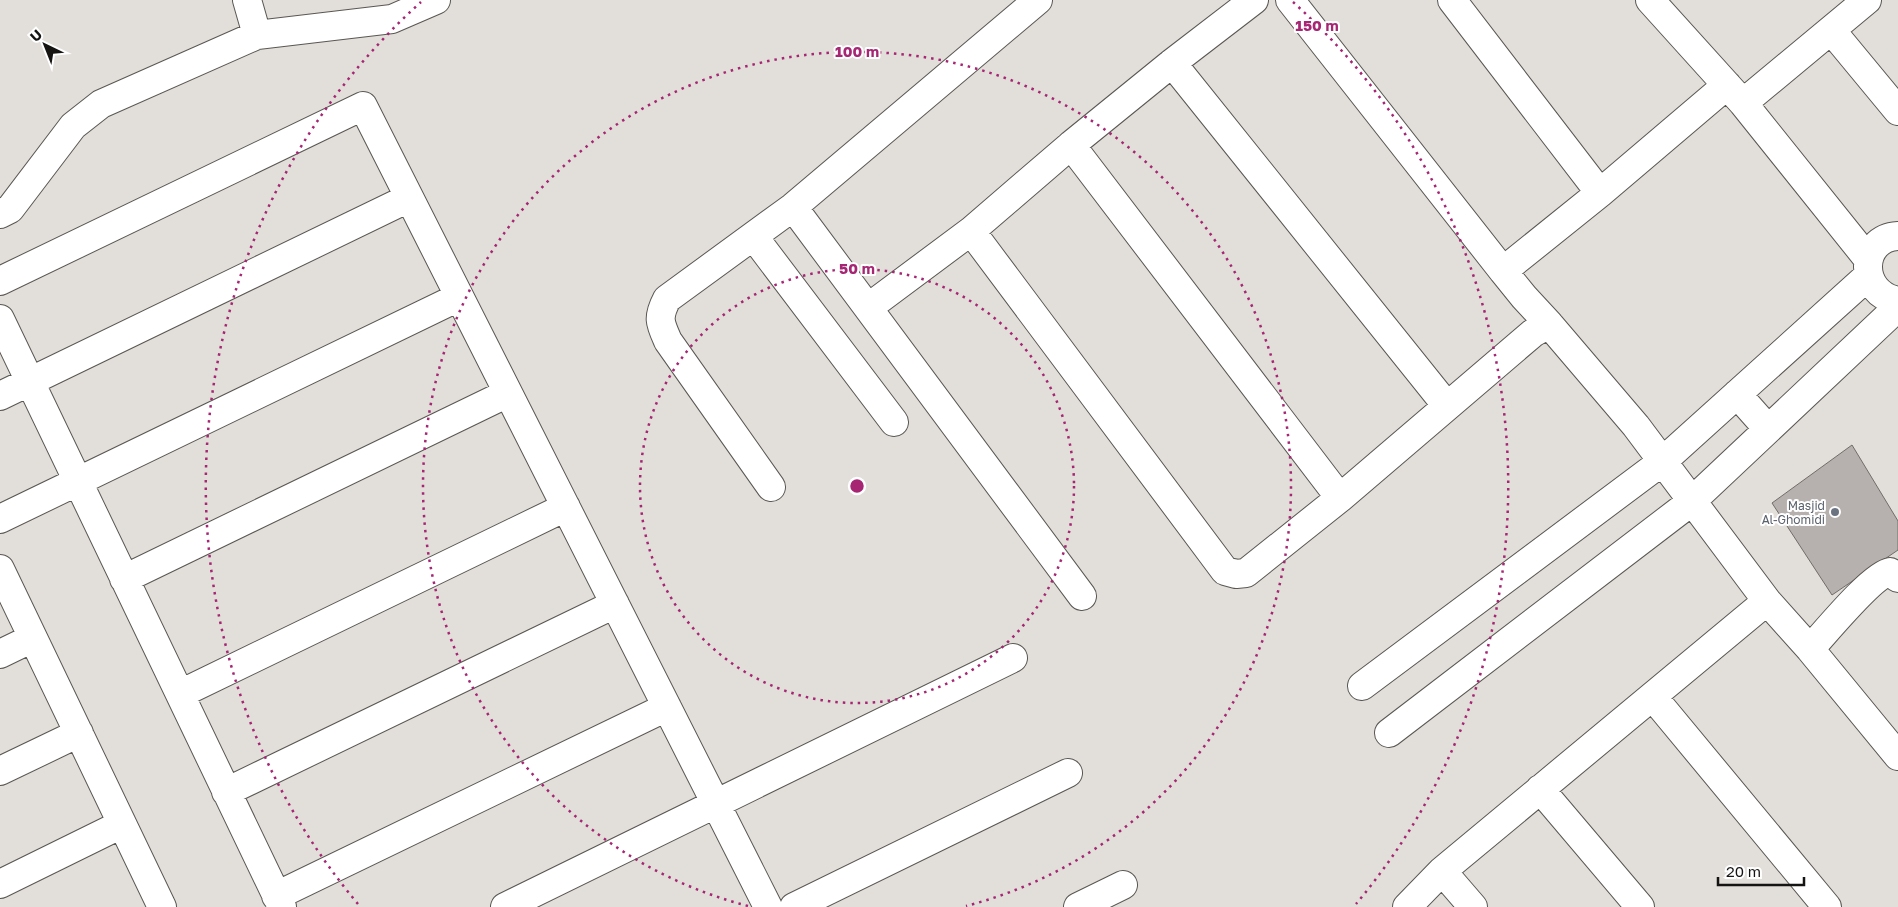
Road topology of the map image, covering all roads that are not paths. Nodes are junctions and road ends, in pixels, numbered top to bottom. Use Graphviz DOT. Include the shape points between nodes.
graph roads {
  1 [pos="247,0"];
  2 [pos="436,0"];
  3 [pos="1038,0"];
  4 [pos="1254,0"];
  5 [pos="1290,0"];
  6 [pos="1452,0"];
  7 [pos="1652,0"];
  8 [pos="1867,0"];
  9 [pos="1831,30"];
  10 [pos="257,35"];
  11 [pos="1172,63"];
  12 [pos="1735,94"];
  13 [pos="1898,111"];
  14 [pos="1071,145"];
  15 [pos="1600,193"];
  16 [pos="409,198"];
  17 [pos="793,207"];
  18 [pos="0,214"];
  19 [pos="971,231"];
  20 [pos="1896,234"];
  21 [pos="754,236"];
  22 [pos="1868,267"];
  23 [pos="1503,271"];
  24 [pos="0,281"];
  25 [pos="459,297"];
  26 [pos="1898,301"];
  27 [pos="869,307"];
  28 [pos="1898,307"];
  29 [pos="0,319"];
  30 [pos="1549,324"];
  31 [pos="30,382"];
  32 [pos="508,393"];
  33 [pos="1737,394"];
  34 [pos="0,396"];
  35 [pos="1447,406"];
  36 [pos="894,422"];
  37 [pos="1768,429"];
  38 [pos="1663,461"];
  39 [pos="78,482"];
  40 [pos="771,487"];
  41 [pos="1340,498"];
  42 [pos="1691,502"];
  43 [pos="566,507"];
  44 [pos="0,519"];
  45 [pos="0,569"];
  46 [pos="1898,578"];
  47 [pos="124,579"];
  48 [pos="1082,596"];
  49 [pos="1767,601"];
  50 [pos="615,604"];
  51 [pos="33,638"];
  52 [pos="1810,649"];
  53 [pos="0,654"];
  54 [pos="1013,658"];
  55 [pos="1362,686"];
  56 [pos="180,694"];
  57 [pos="1653,697"];
  58 [pos="667,707"];
  59 [pos="79,733"];
  60 [pos="1389,733"];
  61 [pos="1898,756"];
  62 [pos="0,772"];
  63 [pos="1068,773"];
  64 [pos="1540,789"];
  65 [pos="226,792"];
  66 [pos="716,804"];
  67 [pos="122,824"];
  68 [pos="1442,870"];
  69 [pos="0,884"];
  70 [pos="1123,885"];
  71 [pos="279,902"];
  72 [pos="162,907"];
  73 [pos="504,907"];
  74 [pos="768,907"];
  75 [pos="794,907"];
  76 [pos="1078,907"];
  77 [pos="1407,907"];
  78 [pos="1473,907"];
  79 [pos="1640,907"];
  80 [pos="1827,907"];
  1 -- 10 [label="street"];
  2 -- 10 [label="street" via="392,19"];
  3 -- 17 [label="street"];
  4 -- 11 [label="street"];
  5 -- 23 [label="street"];
  6 -- 15 [label="street"];
  7 -- 12 [label="street"];
  8 -- 9 [label="street"];
  9 -- 12 [label="street"];
  9 -- 13 [label="street"];
  10 -- 18 [label="street" via="100,104 73,126 10,209"];
  11 -- 14 [label="street"];
  11 -- 35 [label="street"];
  12 -- 15 [label="street"];
  12 -- 22 [label="street"];
  14 -- 19 [label="street"];
  14 -- 41 [label="street"];
  15 -- 23 [label="street"];
  16 -- 24 [label="street" via="363,106"];
  16 -- 25 [label="street"];
  16 -- 31 [label="street"];
  17 -- 21 [label="street"];
  17 -- 27 [label="street"];
  19 -- 27 [label="street"];
  19 -- 41 [label="street" via="1225,571 1246,574"];
  20 -- 22 [label="street" via="1877,245"];
  21 -- 36 [label="street"];
  21 -- 40 [label="street" via="667,299 660,312 660,323 668,341"];
  22 -- 26 [label="street" via="1875,290 1888,299"];
  22 -- 33 [label="street"];
  23 -- 30 [label="street"];
  25 -- 32 [label="street"];
  25 -- 39 [label="street"];
  27 -- 48 [label="street"];
  28 -- 37 [label="street"];
  29 -- 31 [label="street"];
  30 -- 35 [label="street" via="1533,333"];
  30 -- 38 [label="street"];
  31 -- 34 [label="street"];
  31 -- 39 [label="street"];
  32 -- 43 [label="street"];
  32 -- 47 [label="street"];
  33 -- 37 [label="street"];
  33 -- 38 [label="street"];
  35 -- 41 [label="street"];
  37 -- 42 [label="street"];
  38 -- 42 [label="street"];
  38 -- 55 [label="street"];
  39 -- 44 [label="street"];
  39 -- 47 [label="street"];
  42 -- 49 [label="street"];
  42 -- 60 [label="street"];
  43 -- 50 [label="street"];
  43 -- 56 [label="street"];
  45 -- 51 [label="street"];
  46 -- 52 [label="street" via="1890,572 1873,582"];
  47 -- 56 [label="street"];
  49 -- 52 [label="street"];
  49 -- 57 [label="street"];
  50 -- 58 [label="street"];
  50 -- 65 [label="street"];
  51 -- 53 [label="street"];
  51 -- 59 [label="street"];
  52 -- 61 [label="street"];
  54 -- 66 [label="street"];
  56 -- 65 [label="street"];
  57 -- 64 [label="street"];
  57 -- 80 [label="street"];
  58 -- 66 [label="street"];
  58 -- 71 [label="street"];
  59 -- 62 [label="street"];
  59 -- 67 [label="street"];
  63 -- 75 [label="street"];
  64 -- 68 [label="street"];
  64 -- 79 [label="street"];
  65 -- 71 [label="street"];
  66 -- 73 [label="street"];
  66 -- 74 [label="street"];
  67 -- 69 [label="street"];
  67 -- 72 [label="street"];
  68 -- 77 [label="street"];
  68 -- 78 [label="street"];
  70 -- 76 [label="street"];
}
